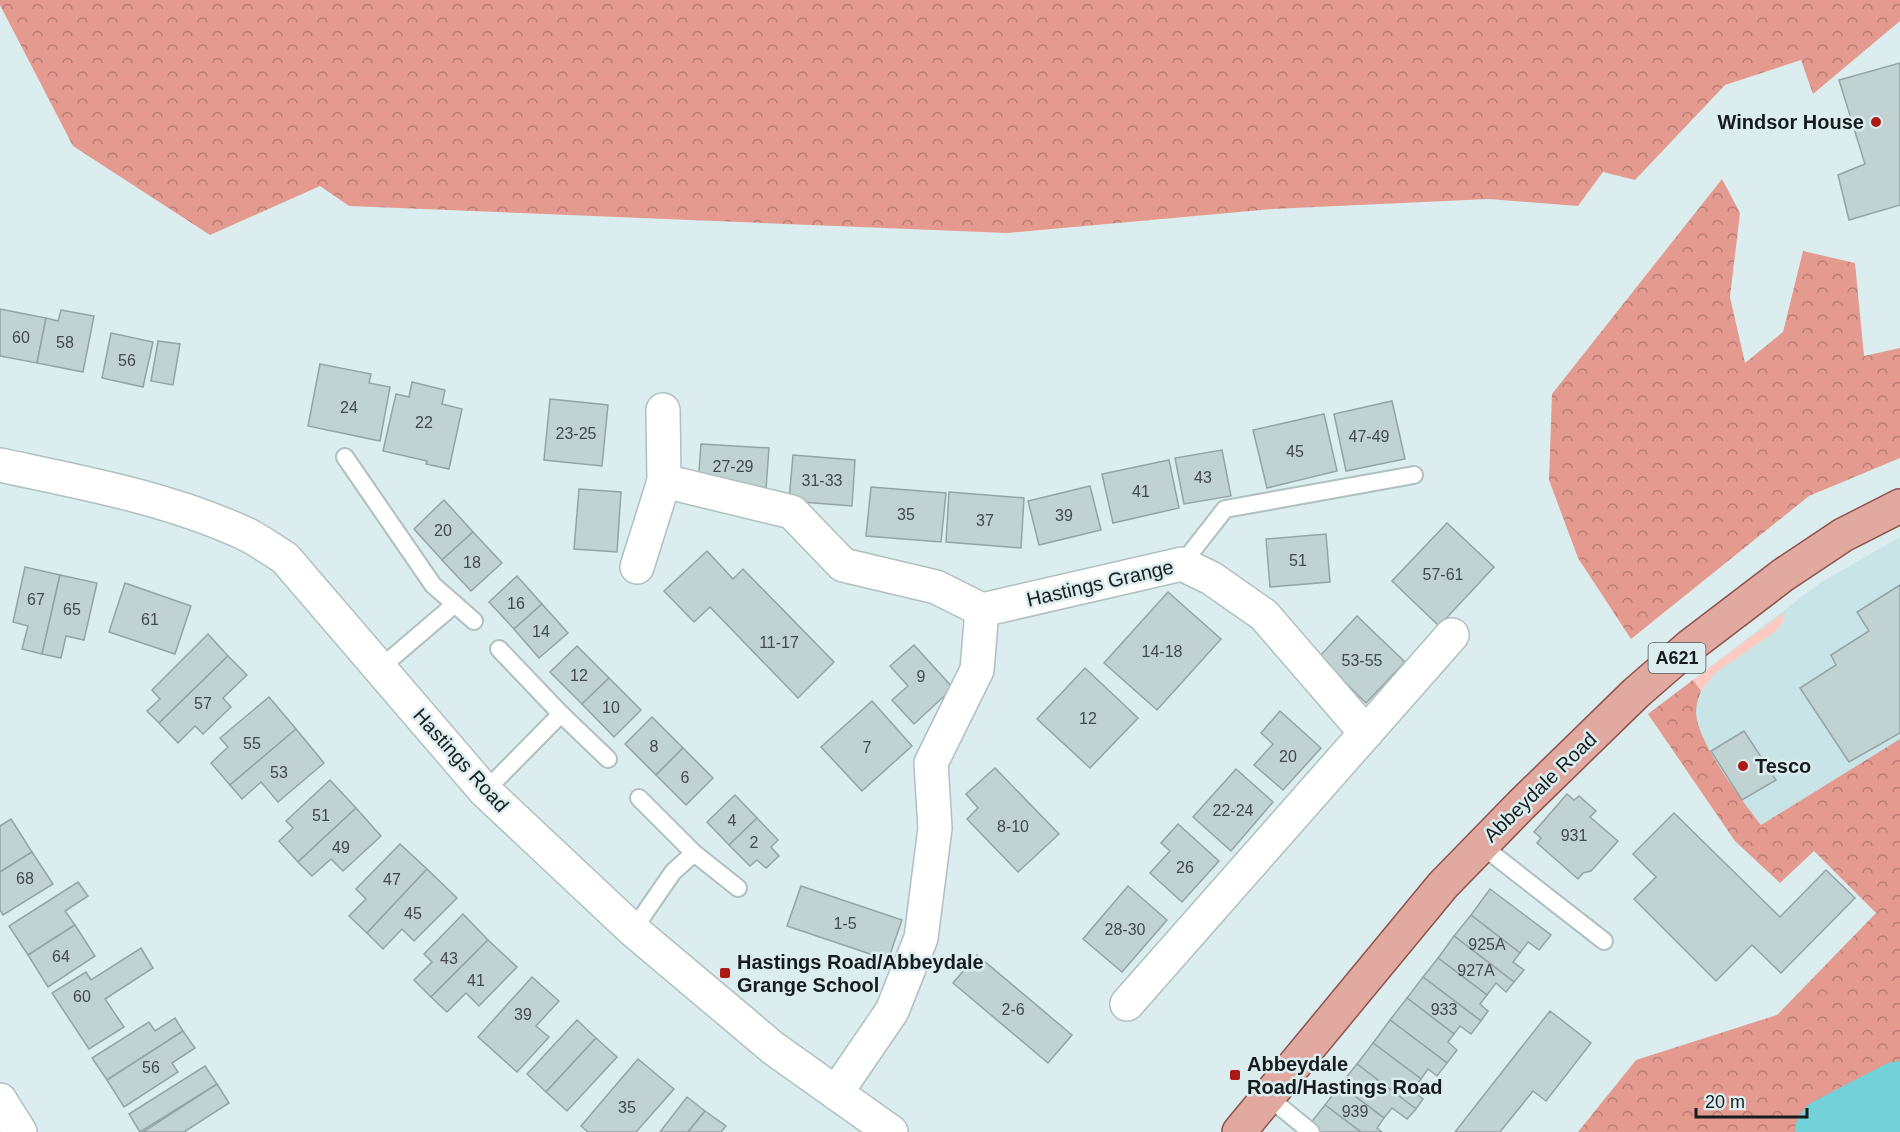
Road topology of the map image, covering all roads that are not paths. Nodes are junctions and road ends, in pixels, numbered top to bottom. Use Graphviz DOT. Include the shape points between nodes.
graph roads {
  1 [pos="663,410"];
  2 [pos="345,457"];
  3 [pos="0,465"];
  4 [pos="1414,475"];
  5 [pos="664,481"];
  6 [pos="1900,506"];
  7 [pos="1182,564"];
  8 [pos="637,567"];
  9 [pos="455,604"];
  10 [pos="982,610"];
  11 [pos="474,621"];
  12 [pos="1452,635"];
  13 [pos="499,649"];
  14 [pos="379,669"];
  15 [pos="561,714"];
  16 [pos="1366,733"];
  17 [pos="608,759"];
  18 [pos="485,791"];
  19 [pos="639,798"];
  20 [pos="1481,845"];
  21 [pos="694,853"];
  22 [pos="738,888"];
  23 [pos="633,930"];
  24 [pos="1604,941"];
  25 [pos="1127,1004"];
  26 [pos="836,1093"];
  27 [pos="1268,1096"];
  28 [pos="0,1100"];
  29 [pos="20,1132"];
  30 [pos="891,1132"];
  31 [pos="1239,1132"];
  32 [pos="1311,1132"];
  1 -- 5 [label="street"];
  2 -- 9 [label="lane" via="433,585"];
  3 -- 14 [label="street, Hastings Road" via="174,506 248,535 285,558"];
  4 -- 7 [label="lane" via="1225,509"];
  5 -- 8 [label="street"];
  5 -- 10 [label="street" via="792,512 843,565 936,586"];
  6 -- 20 [label="main road, Abbeydale Road / A621" via="1843,536 1783,575 1690,646 1636,693"];
  7 -- 10 [label="street, Hastings Grange"];
  7 -- 16 [label="street, Hastings Grange" via="1211,578 1264,615"];
  9 -- 11 [label="lane"];
  9 -- 14 [label="lane"];
  10 -- 26 [label="street" via="977,670 931,763 935,828 921,938 892,1011"];
  12 -- 16 [label="street"];
  13 -- 15 [label="lane"];
  14 -- 18 [label="street, Hastings Road"];
  15 -- 17 [label="lane"];
  15 -- 18 [label="lane"];
  16 -- 25 [label="street"];
  18 -- 23 [label="street, Hastings Road"];
  19 -- 21 [label="lane"];
  20 -- 24 [label="lane"];
  20 -- 27 [label="main road, Abbeydale Road / A621" via="1408,924"];
  21 -- 22 [label="lane"];
  21 -- 23 [label="lane" via="673,872"];
  23 -- 26 [label="street, Hastings Road" via="773,1048"];
  26 -- 30 [label="street, Hastings Road"];
  27 -- 31 [label="main road, Abbeydale Road / A621"];
  27 -- 32 [label="lane"];
  28 -- 29 [label="street"];
}
